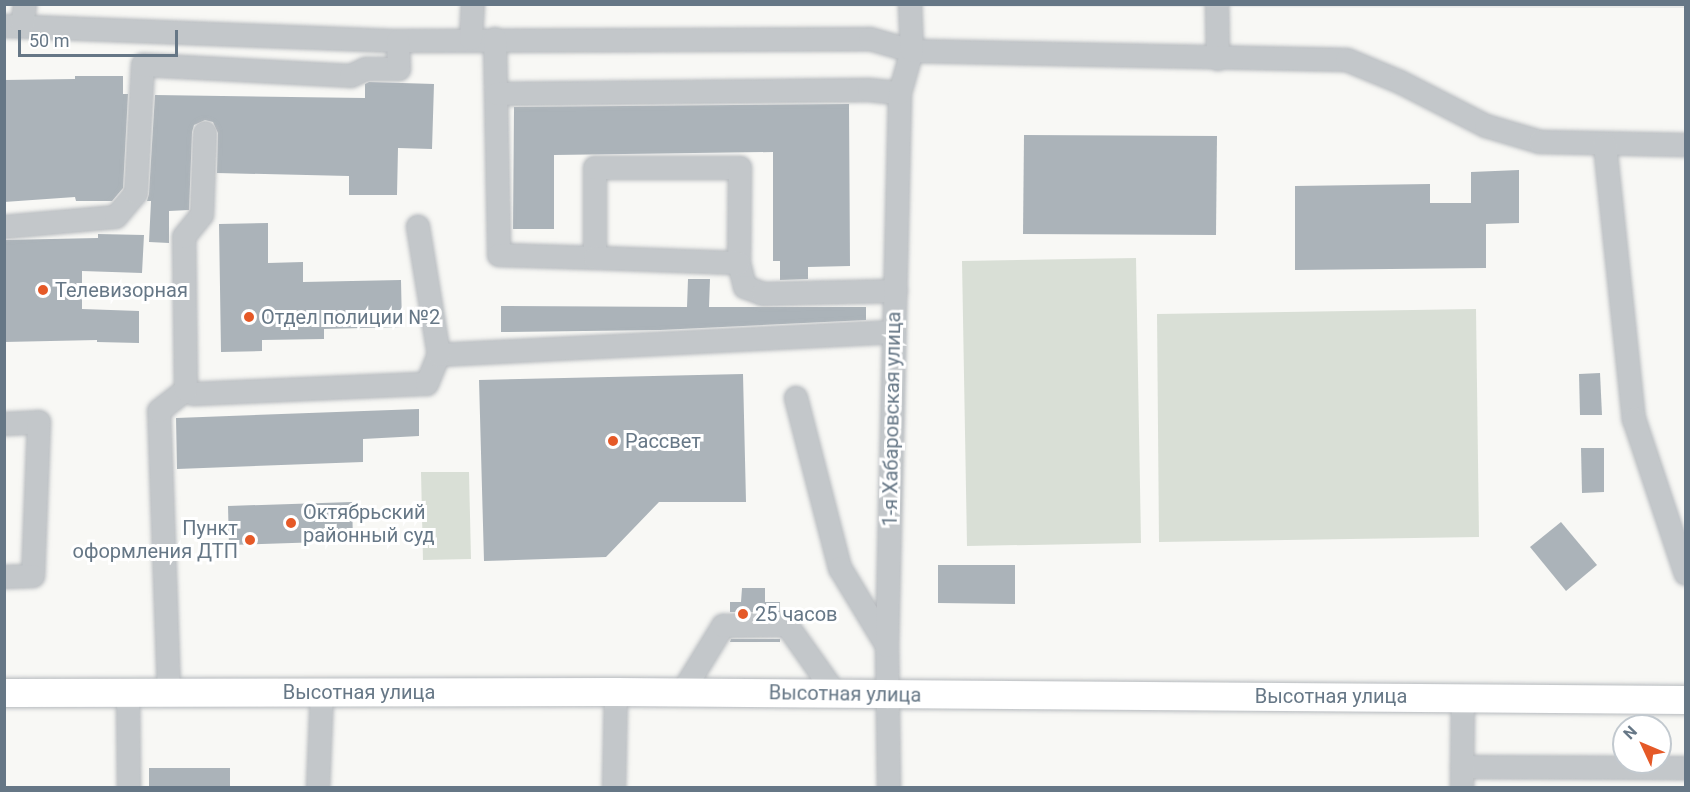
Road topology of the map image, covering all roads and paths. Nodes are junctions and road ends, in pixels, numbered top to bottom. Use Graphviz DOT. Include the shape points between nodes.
graph roads {
  1 [pos="473,4"];
  2 [pos="910,4"];
  3 [pos="1217,4"];
  4 [pos="17,19"];
  5 [pos="471,39"];
  6 [pos="495,39"];
  7 [pos="398,41"];
  8 [pos="912,51"];
  9 [pos="1218,59"];
  10 [pos="900,93"];
  11 [pos="496,94"];
  12 [pos="205,133"];
  13 [pos="1605,145"];
  14 [pos="1686,145"];
  15 [pos="4,227"];
  16 [pos="418,227"];
  17 [pos="595,258"];
  18 [pos="740,263"];
  19 [pos="896,291"];
  20 [pos="893,332"];
  21 [pos="439,355"];
  22 [pos="186,390"];
  23 [pos="796,398"];
  24 [pos="4,424"];
  25 [pos="1686,574"];
  26 [pos="4,577"];
  27 [pos="887,646"];
  28 [pos="169,692"];
  29 [pos="322,692"];
  30 [pos="616,692"];
  31 [pos="4,693"];
  32 [pos="129,693"];
  33 [pos="682,693"];
  34 [pos="835,693"];
  35 [pos="889,694"];
  36 [pos="1463,696"];
  37 [pos="1686,700"];
  38 [pos="1686,768"];
  39 [pos="1462,777"];
  40 [pos="129,788"];
  41 [pos="318,788"];
  42 [pos="614,788"];
  43 [pos="889,788"];
  1 -- 5 [label="street"];
  2 -- 8 [label="street, 1-я Хабаровская улица"];
  3 -- 9 [label="street"];
  4 -- 7 [label="street"];
  5 -- 6 [label="street"];
  5 -- 7 [label="street"];
  6 -- 8 [label="street" via="870,39"];
  6 -- 11 [label="street"];
  7 -- 15 [label="street" via="399,69 366,69 351,76 143,65 136,193 116,217"];
  8 -- 9 [label="street"];
  8 -- 10 [label="street, 1-я Хабаровская улица"];
  9 -- 13 [label="street" via="1347,60 1486,126 1540,142"];
  10 -- 11 [label="street" via="869,90"];
  10 -- 19 [label="street, 1-я Хабаровская улица"];
  11 -- 17 [label="street" via="499,255"];
  12 -- 22 [label="street" via="202,215 184,237"];
  13 -- 14 [label="street"];
  13 -- 25 [label="street" via="1634,419"];
  16 -- 21 [label="street"];
  17 -- 18 [label="street"];
  17 -- 18 [label="street" via="595,168 740,168"];
  18 -- 19 [label="street" via="745,287 763,294"];
  19 -- 20 [label="street, 1-я Хабаровская улица"];
  20 -- 21 [label="street"];
  20 -- 27 [label="street, 1-я Хабаровская улица"];
  21 -- 22 [label="street" via="427,384 194,394"];
  22 -- 28 [label="street" via="159,411"];
  23 -- 27 [label="street" via="840,568"];
  24 -- 26 [label="street" via="39,422 33,576"];
  27 -- 35 [label="street, 1-я Хабаровская улица"];
  28 -- 29 [label="main road, Высотная улица"];
  28 -- 32 [label="main road, Высотная улица"];
  29 -- 30 [label="main road, Высотная улица"];
  29 -- 41 [label="street"];
  30 -- 33 [label="main road, Высотная улица"];
  30 -- 42 [label="street"];
  31 -- 32 [label="main road, Высотная улица"];
  32 -- 40 [label="street"];
  33 -- 34 [label="main road, Высотная улица"];
  33 -- 34 [label="street" via="723,626 787,625"];
  34 -- 35 [label="main road, Высотная улица"];
  35 -- 36 [label="main road, Высотная улица"];
  35 -- 43 [label="street, 1-я Хабаровская улица"];
  36 -- 37 [label="main road, Высотная улица"];
  36 -- 39 [label="street"];
  38 -- 39 [label="street"];
}
